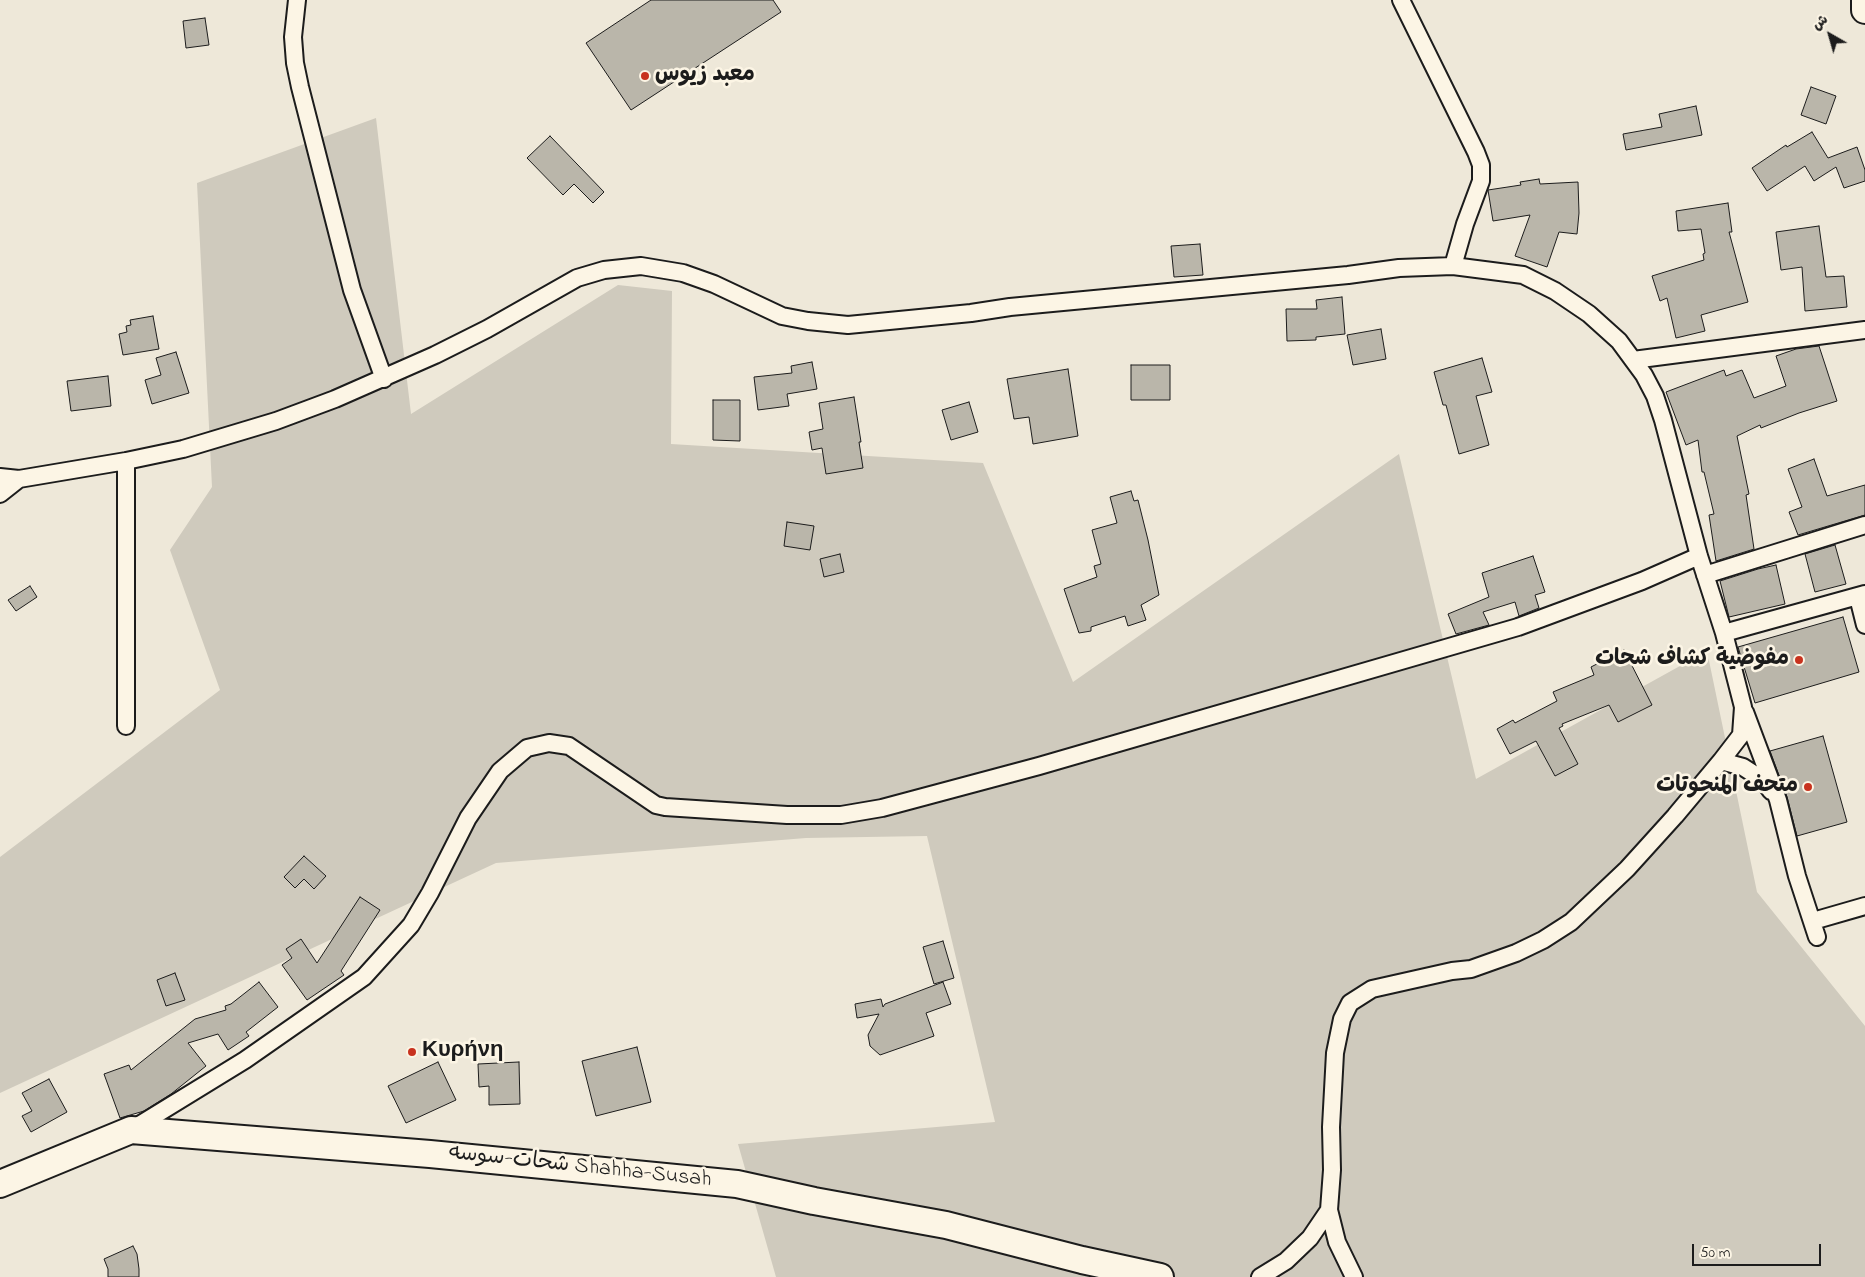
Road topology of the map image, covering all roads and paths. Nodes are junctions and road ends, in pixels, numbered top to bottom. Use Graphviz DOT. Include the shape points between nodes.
graph roads {
  1 [pos="297,0"];
  2 [pos="1401,0"];
  3 [pos="1865,0"];
  4 [pos="1865,10"];
  5 [pos="1453,266"];
  6 [pos="1865,330"];
  7 [pos="1633,360"];
  8 [pos="384,379"];
  9 [pos="126,461"];
  10 [pos="0,477"];
  11 [pos="19,479"];
  12 [pos="0,494"];
  13 [pos="1865,525"];
  14 [pos="1699,556"];
  15 [pos="1705,574"];
  16 [pos="1862,595"];
  17 [pos="1865,625"];
  18 [pos="1724,633"];
  19 [pos="1743,707"];
  20 [pos="126,726"];
  21 [pos="1722,761"];
  22 [pos="1778,800"];
  23 [pos="1865,906"];
  24 [pos="1812,921"];
  25 [pos="1817,938"];
  26 [pos="131,1130"];
  27 [pos="0,1184"];
  28 [pos="1329,1210"];
  29 [pos="1160,1277"];
  30 [pos="1260,1277"];
  31 [pos="1354,1277"];
  1 -- 8 [label="street" via="293,37 300,88 352,290"];
  2 -- 5 [label="street" via="1481,165 1481,181 1464,224"];
  3 -- 4 [label="main road"];
  5 -- 7 [label="street" via="1523,275 1556,290 1619,341"];
  5 -- 8 [label="street" via="1399,268 848,325 782,316 683,273 641,266 604,270 577,278 487,329"];
  6 -- 7 [label="street"];
  7 -- 14 [label="street" via="1655,396"];
  8 -- 9 [label="street" via="231,435"];
  9 -- 11 [label="street"];
  9 -- 20 [label="street"];
  10 -- 11 [label="street"];
  11 -- 12 [label="street"];
  13 -- 15 [label="street"];
  14 -- 15 [label="street"];
  14 -- 26 [label="street" via="1510,630 1039,766 882,808 841,815 665,807 656,805 569,746 549,744 527,748 500,771 468,818 410,925 364,978 245,1060"];
  15 -- 18 [label="street"];
  16 -- 17 [label="street"];
  16 -- 18 [label="street"];
  18 -- 19 [label="street"];
  19 -- 21 [label="street" via="1741,735"];
  19 -- 22 [label="street"];
  21 -- 22 [label="street" via="1743,767 1763,780"];
  21 -- 28 [label="street" via="1627,869 1571,922 1543,940 1508,956 1471,969 1372,989 1350,1003 1342,1019 1335,1053"];
  22 -- 24 [label="street"];
  23 -- 24 [label="street"];
  24 -- 25 [label="street"];
  26 -- 27 [label="main road, شحات-سوسه Shahha-Susah"];
  26 -- 29 [label="main road, شحات-سوسه Shahha-Susah" via="430,1154 737,1184 946,1225"];
  28 -- 30 [label="street" via="1310,1238 1286,1261"];
  28 -- 31 [label="street" via="1337,1242"];
}
